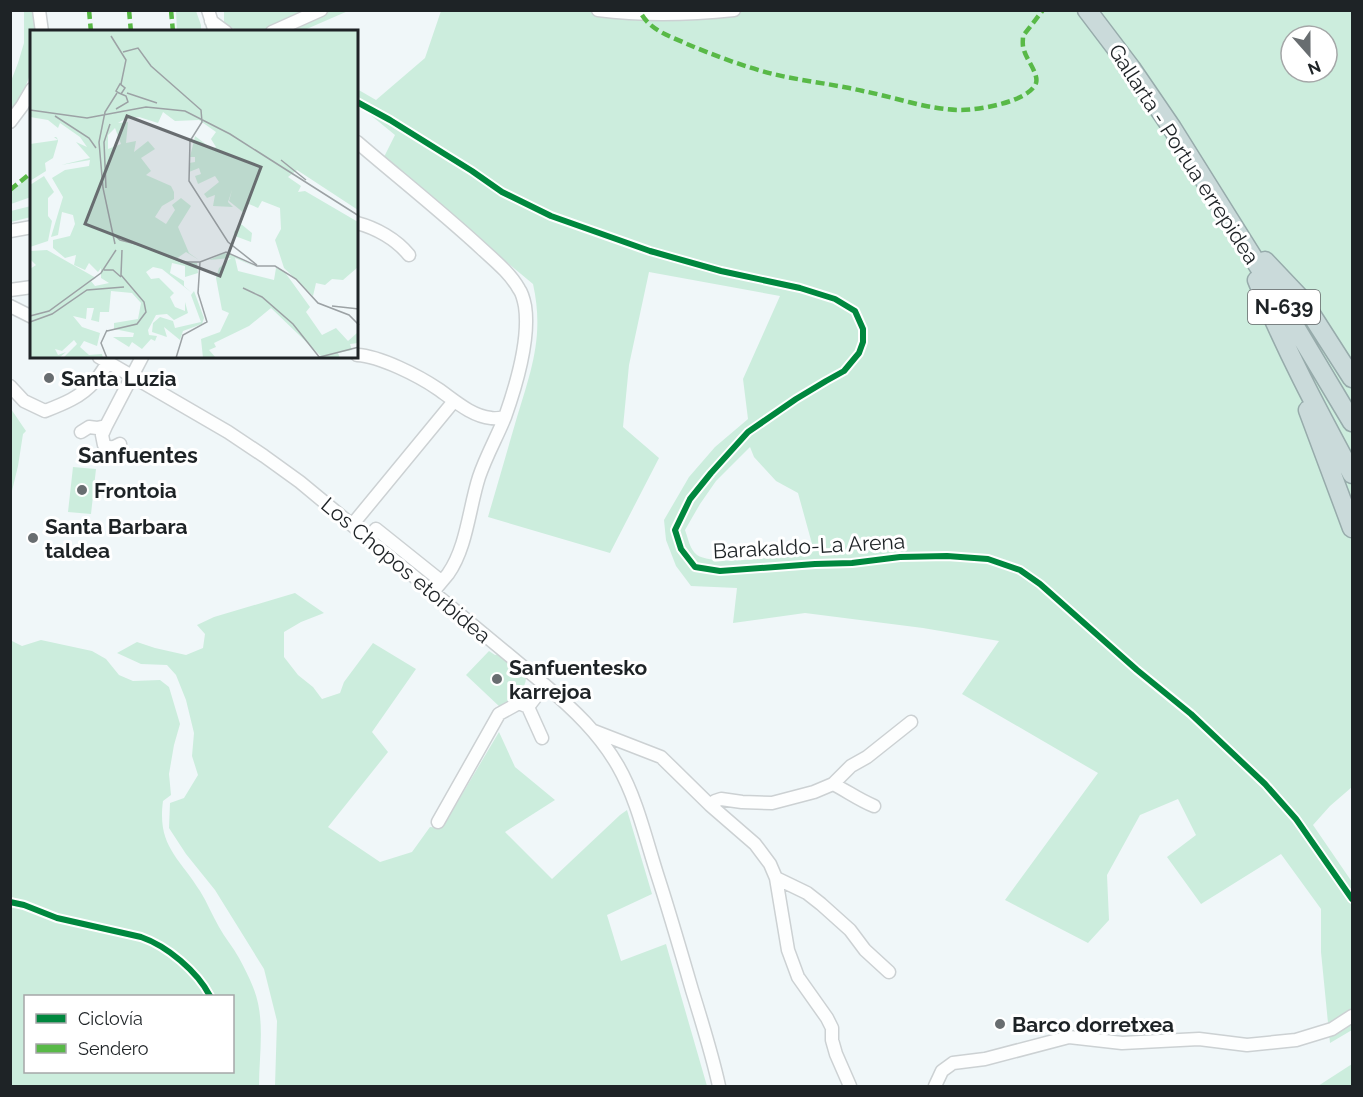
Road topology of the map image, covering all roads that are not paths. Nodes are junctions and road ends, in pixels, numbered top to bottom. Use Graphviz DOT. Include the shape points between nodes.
graph roads {
  1 [pos="39,10"];
  2 [pos="321,10"];
  3 [pos="598,10"];
  4 [pos="734,10"];
  5 [pos="1087,10"];
  6 [pos="1099,10"];
  7 [pos="42,30"];
  8 [pos="276,30"];
  9 [pos="1131,68"];
  10 [pos="27,108"];
  11 [pos="10,122"];
  12 [pos="358,143"];
  13 [pos="358,223"];
  14 [pos="30,227"];
  15 [pos="10,231"];
  16 [pos="1239,234"];
  17 [pos="409,255"];
  18 [pos="30,287"];
  19 [pos="10,290"];
  20 [pos="10,306"];
  21 [pos="30,316"];
  22 [pos="1272,316"];
  23 [pos="358,355"];
  24 [pos="141,358"];
  25 [pos="103,360"];
  26 [pos="132,376"];
  27 [pos="1353,378"];
  28 [pos="10,386"];
  29 [pos="454,401"];
  30 [pos="505,417"];
  31 [pos="1353,422"];
  32 [pos="106,426"];
  33 [pos="81,432"];
  34 [pos="120,444"];
  35 [pos="1353,474"];
  36 [pos="352,525"];
  37 [pos="1353,528"];
  38 [pos="368,538"];
  39 [pos="441,581"];
  40 [pos="433,592"];
  41 [pos="545,685"];
  42 [pos="528,708"];
  43 [pos="911,722"];
  44 [pos="593,730"];
  45 [pos="542,738"];
  46 [pos="833,784"];
  47 [pos="710,805"];
  48 [pos="874,806"];
  49 [pos="438,822"];
  50 [pos="776,878"];
  51 [pos="889,972"];
  52 [pos="1353,1016"];
  53 [pos="719,1086"];
  54 [pos="850,1086"];
  55 [pos="935,1086"];
  1 -- 7 [label="street"];
  2 -- 8 [label="street"];
  3 -- 4 [label="street" via="670,15"];
  5 -- 9 [label="highway, Gallarta - Portua errepidea / N-639"];
  6 -- 9 [label="highway"];
  9 -- 16 [label="highway, Gallarta - Portua errepidea / N-639"];
  10 -- 11 [label="street"];
  12 -- 30 [label="street" via="468,237 520,290 525,306 524,351"];
  13 -- 17 [label="street" via="389,237"];
  14 -- 15 [label="street"];
  16 -- 22 [label="highway"];
  16 -- 27 [label="highway" via="1302,300"];
  16 -- 31 [label="highway, Gallarta - Portua errepidea / N-639"];
  18 -- 19 [label="street"];
  20 -- 21 [label="street"];
  22 -- 35 [label="highway"];
  22 -- 37 [label="highway"];
  23 -- 29 [label="street" via="378,358"];
  24 -- 26 [label="street"];
  25 -- 26 [label="street, Los Chopos etorbidea"];
  25 -- 28 [label="street" via="99,377 84,392 45,411 24,401"];
  26 -- 32 [label="street"];
  26 -- 36 [label="street, Los Chopos etorbidea" via="264,456"];
  29 -- 30 [label="street" via="479,415"];
  29 -- 36 [label="street"];
  30 -- 39 [label="street" via="481,471 456,557"];
  32 -- 33 [label="street"];
  32 -- 34 [label="street" via="104,444 112,448"];
  36 -- 38 [label="street, Los Chopos etorbidea"];
  38 -- 39 [label="street" via="376,529"];
  38 -- 40 [label="street, Los Chopos etorbidea"];
  39 -- 40 [label="street"];
  40 -- 41 [label="street, Los Chopos etorbidea"];
  41 -- 42 [label="street"];
  41 -- 44 [label="street, Los Chopos etorbidea"];
  42 -- 45 [label="street"];
  42 -- 49 [label="street" via="519,702 499,714"];
  43 -- 46 [label="street"];
  44 -- 47 [label="street" via="661,757"];
  44 -- 53 [label="street, Los Chopos etorbidea" via="618,766 634,801"];
  46 -- 47 [label="street" via="772,803 721,799"];
  46 -- 48 [label="street"];
  47 -- 50 [label="street" via="755,844"];
  50 -- 51 [label="street" via="821,904"];
  50 -- 54 [label="street" via="791,961 827,1017 836,1054"];
  52 -- 55 [label="street" via="1332,1029 1296,1040 1247,1045 1199,1039 1122,1043 1069,1038 953,1063 942,1071"];
}
